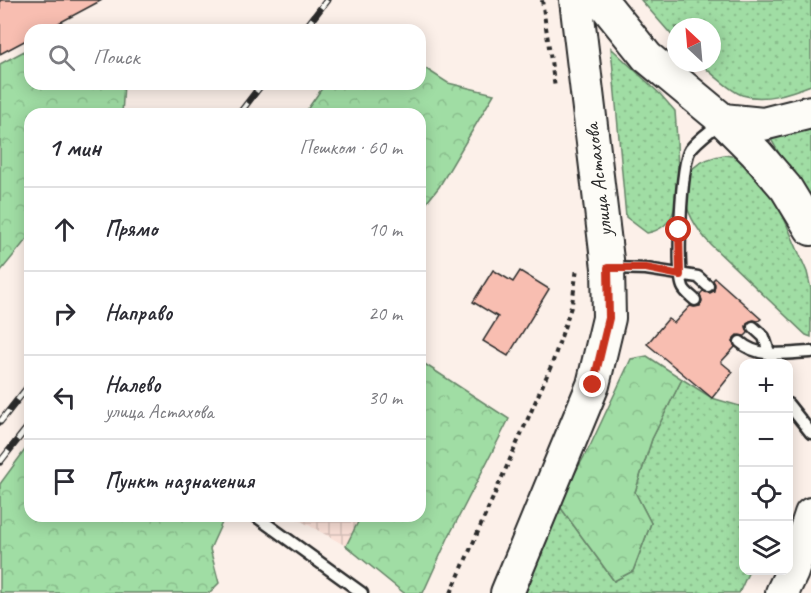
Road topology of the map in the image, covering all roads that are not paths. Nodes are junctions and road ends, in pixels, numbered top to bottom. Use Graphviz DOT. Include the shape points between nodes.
graph roads {
  1 [pos="576,0"];
  2 [pos="601,0"];
  3 [pos="811,112"];
  4 [pos="723,120"];
  5 [pos="811,229"];
  6 [pos="608,268"];
  7 [pos="680,275"];
  8 [pos="708,286"];
  9 [pos="695,300"];
  10 [pos="753,327"];
  11 [pos="740,342"];
  12 [pos="811,352"];
  13 [pos="771,359"];
  14 [pos="793,409"];
  15 [pos="811,433"];
  16 [pos="811,514"];
  17 [pos="263,522"];
  18 [pos="362,593"];
  19 [pos="507,593"];
  20 [pos="782,593"];
  1 -- 6 [label="main road, улица Астахова"];
  2 -- 4 [label="main road" via="647,57"];
  3 -- 4 [label="main road" via="763,124"];
  4 -- 5 [label="main road" via="786,188"];
  4 -- 7 [label="lane" via="689,151 679,230"];
  6 -- 7 [label="lane" via="646,268"];
  6 -- 19 [label="main road, улица Астахова" via="609,318 593,385"];
  7 -- 8 [label="lane" via="698,277"];
  7 -- 9 [label="lane" via="683,289"];
  10 -- 13 [label="lane" via="764,337"];
  11 -- 13 [label="lane"];
  12 -- 13 [label="lane"];
  14 -- 15 [label="lane"];
  16 -- 20 [label="main road"];
  17 -- 18 [label="lane"];
}
